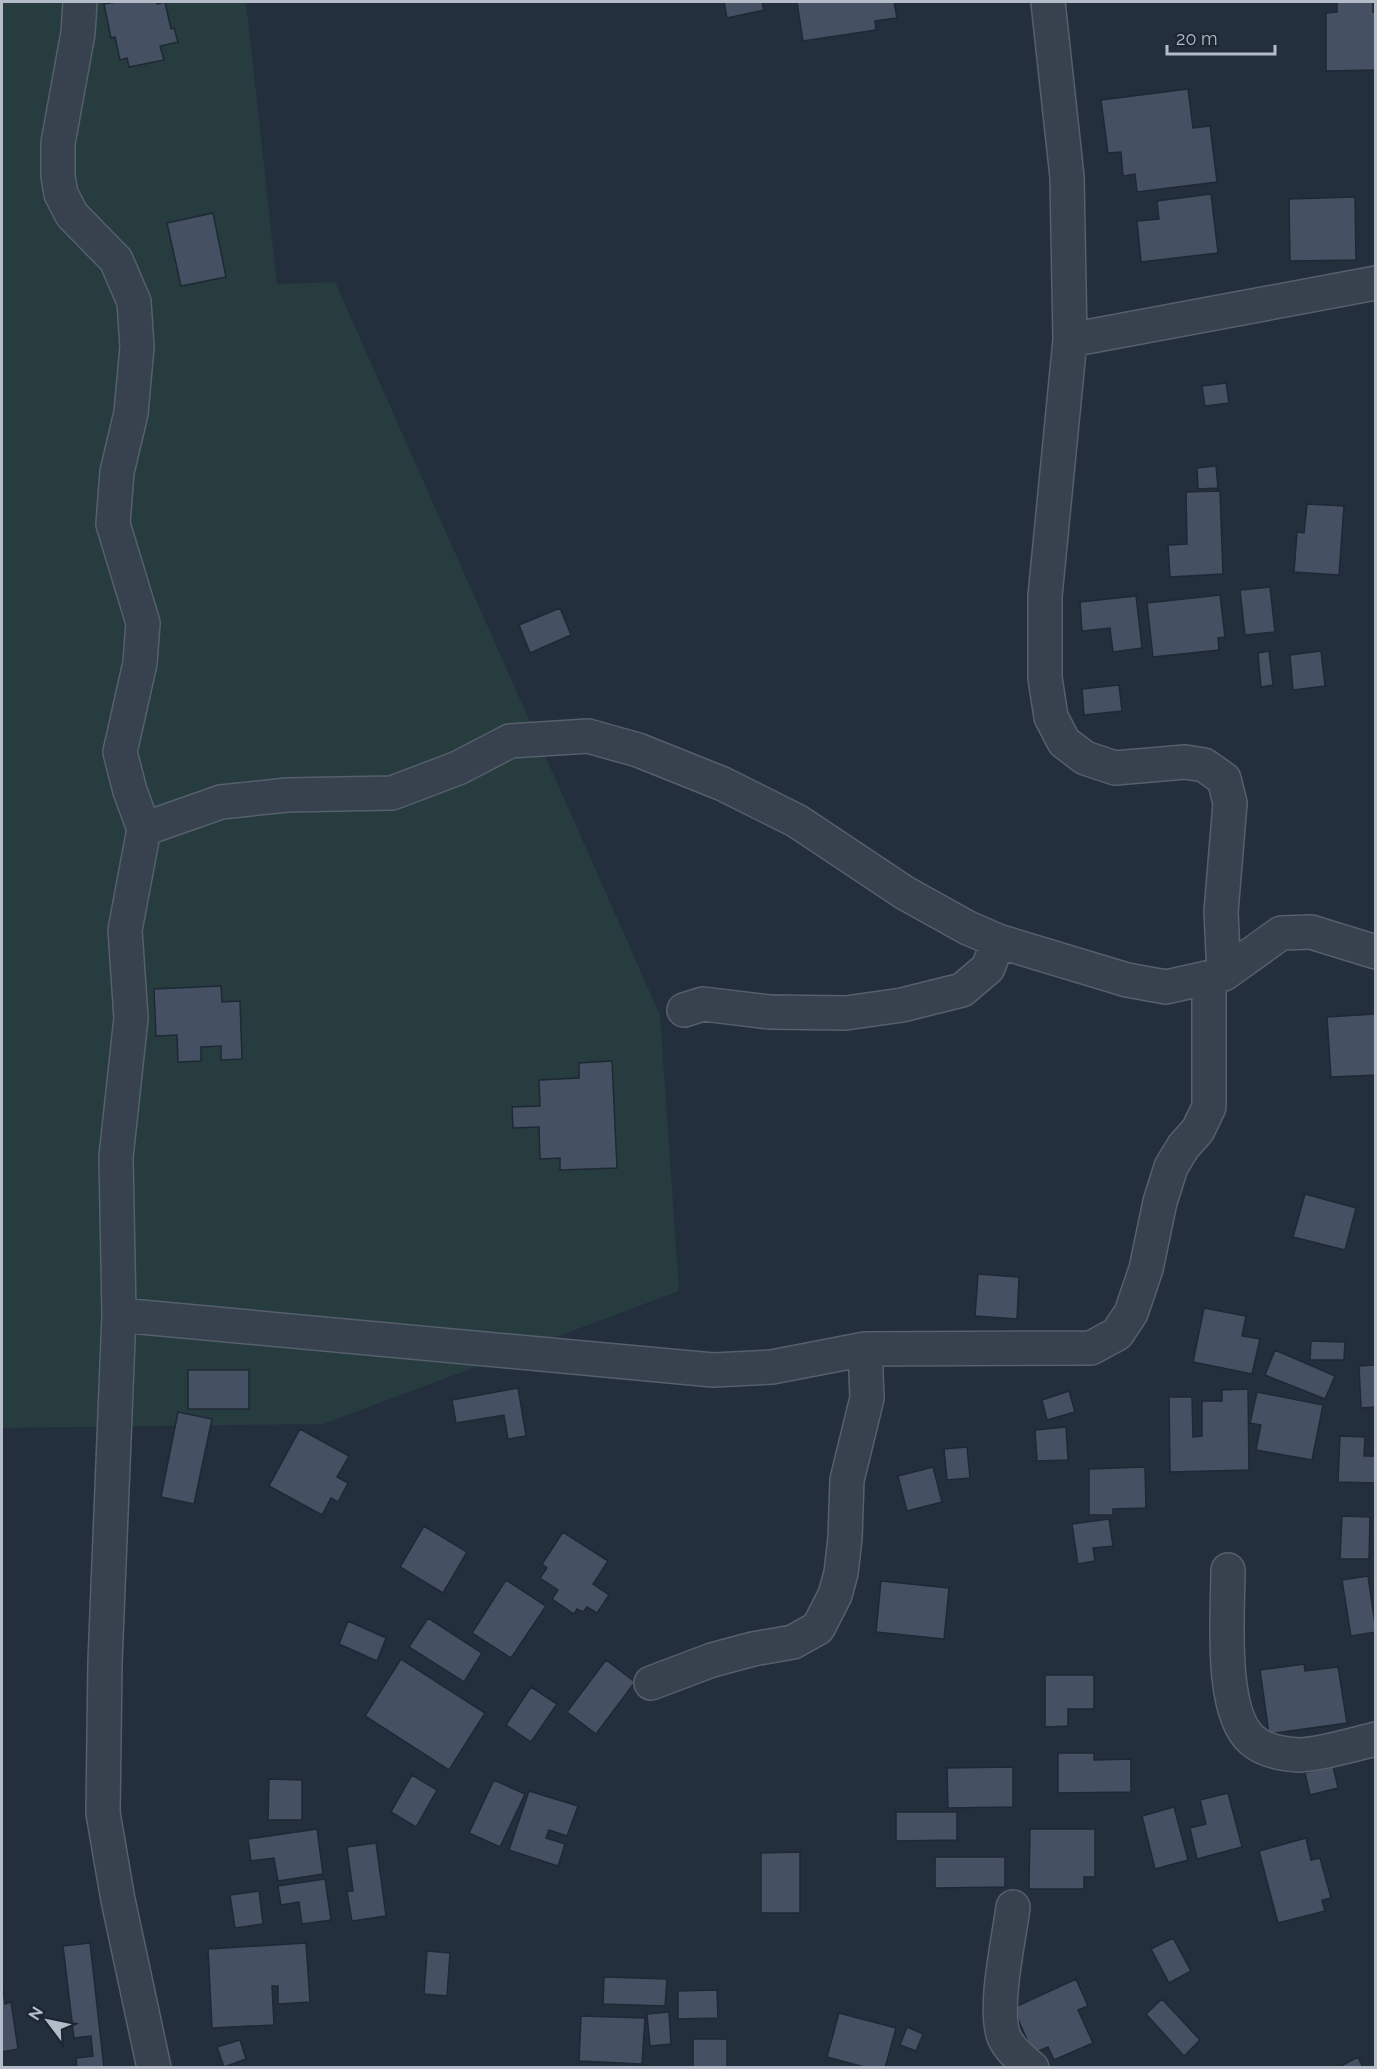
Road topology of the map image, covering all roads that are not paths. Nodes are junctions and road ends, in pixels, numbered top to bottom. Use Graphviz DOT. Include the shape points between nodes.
graph roads {
  1 [pos="80,2"];
  2 [pos="1048,2"];
  3 [pos="1376,283"];
  4 [pos="1070,340"];
  5 [pos="144,829"];
  6 [pos="998,941"];
  7 [pos="1376,952"];
  8 [pos="1216,976"];
  9 [pos="684,1010"];
  10 [pos="119,1315"];
  11 [pos="866,1349"];
  12 [pos="1228,1570"];
  13 [pos="651,1683"];
  14 [pos="1376,1739"];
  15 [pos="1013,1907"];
  16 [pos="154,2067"];
  17 [pos="1032,2067"];
  1 -- 5 [label="street" via="58,143 58,176 61,194 72,215 116,260 134,302 137,347 130,413 117,472 113,524 143,623 140,663 120,752"];
  2 -- 4 [label="street" via="1067,177"];
  3 -- 4 [label="street"];
  4 -- 8 [label="street" via="1045,596 1045,678 1051,717 1064,742 1085,758 1115,768 1185,762 1204,765 1224,779 1230,803"];
  5 -- 6 [label="street" via="221,802 287,795 392,793 458,768 510,741 588,736 638,750 745,795 797,821 904,893"];
  5 -- 10 [label="street" via="125,930 131,1018 116,1156"];
  6 -- 8 [label="street" via="1127,980 1166,987"];
  6 -- 9 [label="street" via="988,968 962,990 902,1005 846,1013 770,1012 702,1004"];
  7 -- 8 [label="street" via="1311,932 1281,933"];
  8 -- 11 [label="street" via="1209,1107 1198,1130 1171,1167 1146,1269 1131,1313 1117,1334 1091,1348"];
  10 -- 11 [label="street" via="713,1370 772,1367"];
  10 -- 16 [label="street" via="103,1813"];
  11 -- 13 [label="street" via="867,1398 847,1480 841,1573 818,1628 793,1642 712,1660"];
  12 -- 14 [label="street" via="1228,1682 1238,1720 1251,1739 1274,1752 1301,1755"];
  15 -- 17 [label="street" via="999,2013 1005,2038 1021,2060"];
}
